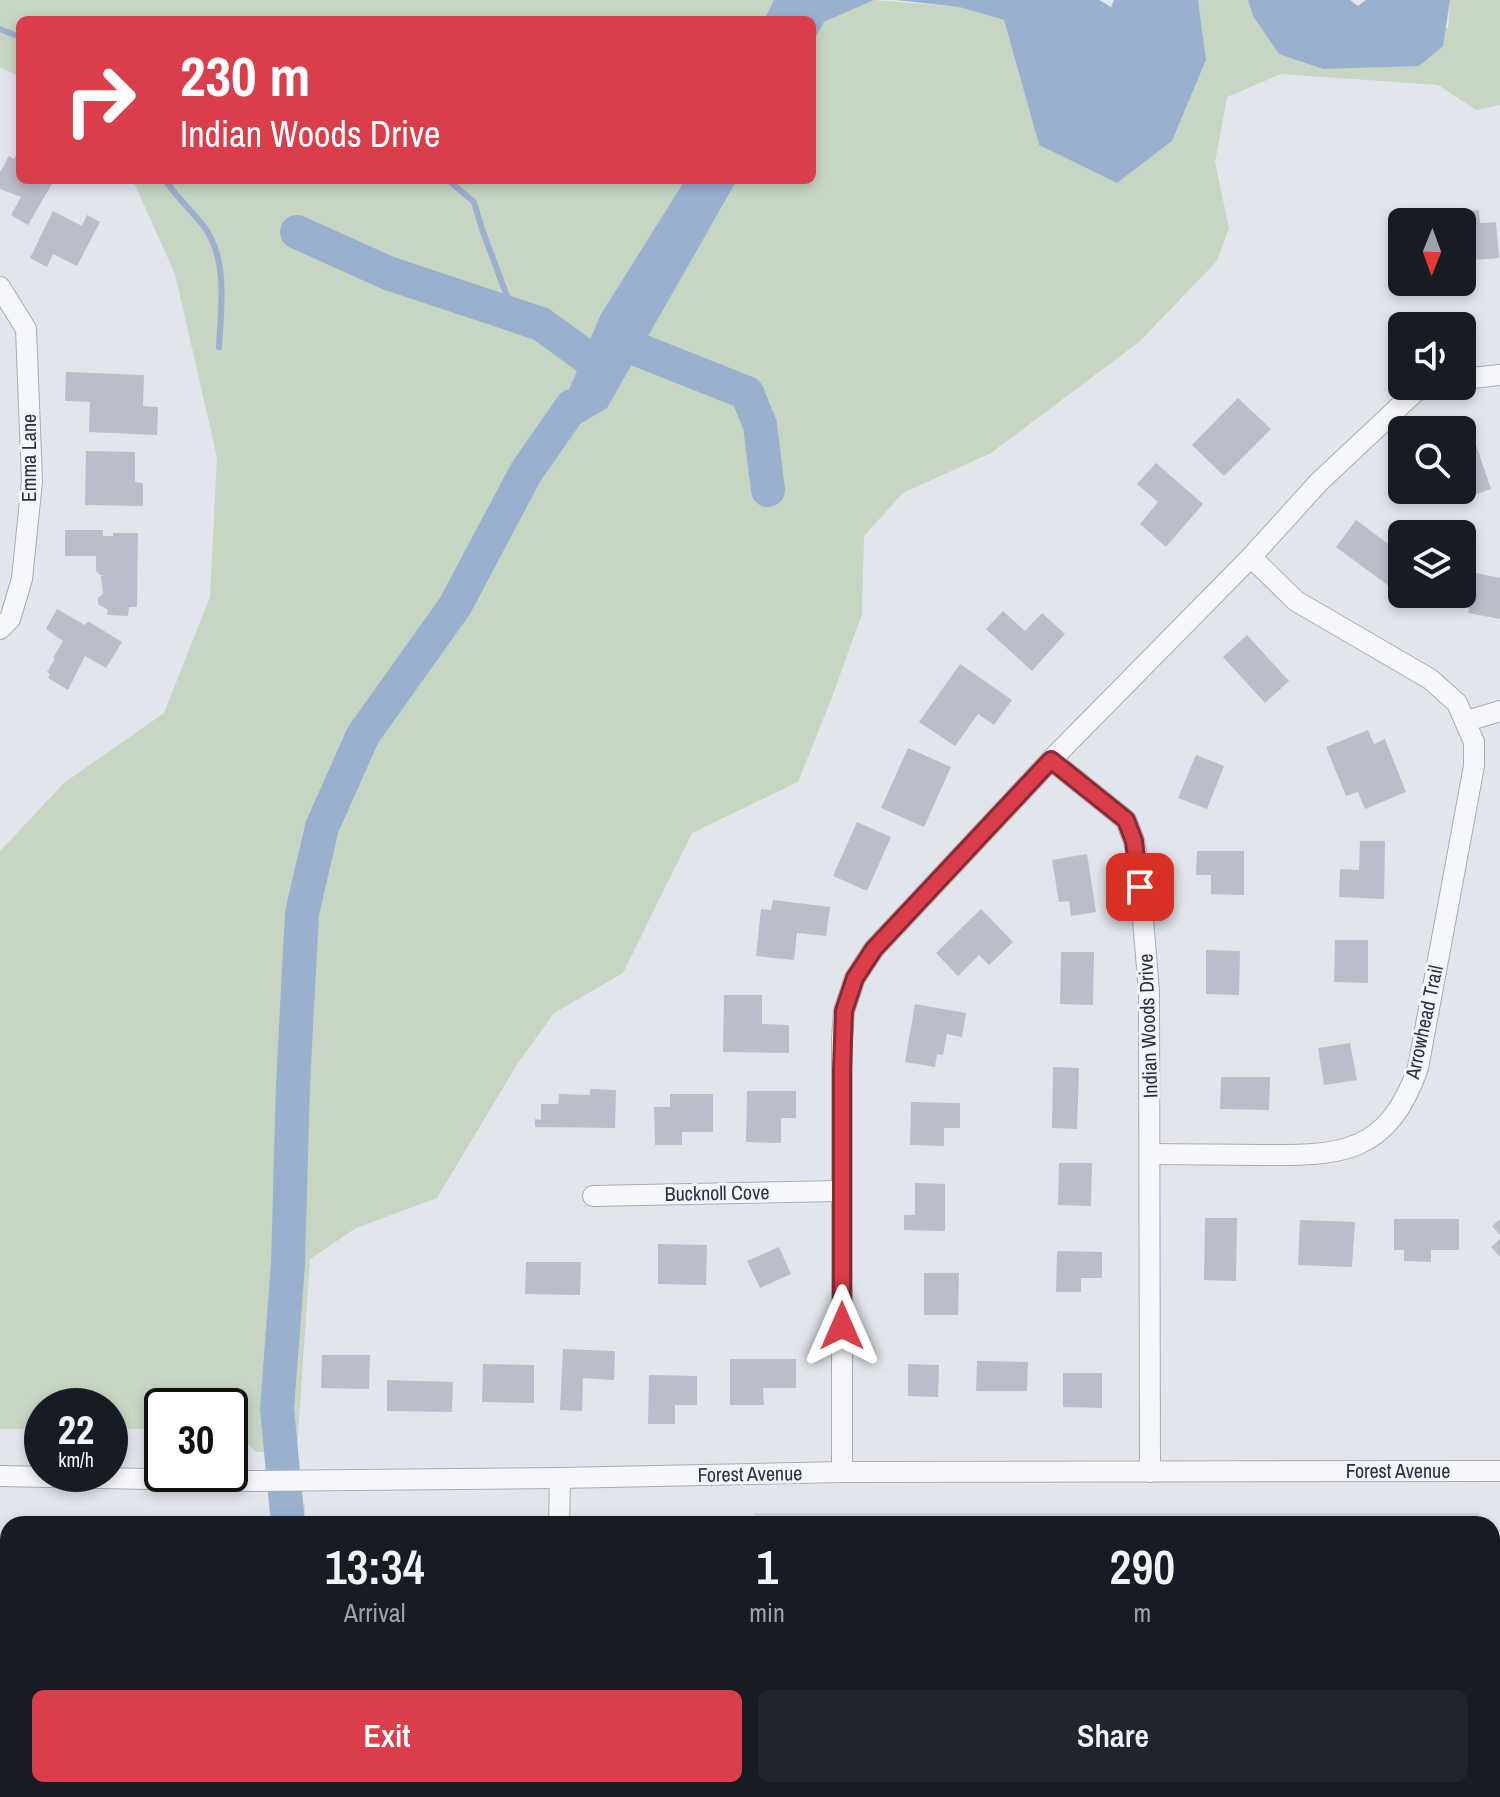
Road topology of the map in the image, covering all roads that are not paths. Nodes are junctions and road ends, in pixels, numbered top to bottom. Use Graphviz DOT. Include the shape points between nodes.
graph roads {
  1 [pos="0,287"];
  2 [pos="1500,375"];
  3 [pos="1476,378"];
  4 [pos="1405,400"];
  5 [pos="1251,557"];
  6 [pos="0,629"];
  7 [pos="1500,711"];
  8 [pos="1467,721"];
  9 [pos="1051,760"];
  10 [pos="1151,1154"];
  11 [pos="841,1191"];
  12 [pos="593,1196"];
  13 [pos="1500,1471"];
  14 [pos="842,1472"];
  15 [pos="1150,1472"];
  16 [pos="0,1476"];
  17 [pos="560,1478"];
  18 [pos="559,1516"];
  1 -- 6 [label="street, Emma Lane" via="26,329 32,481 22,579 10,619"];
  2 -- 3 [label="street"];
  4 -- 5 [label="street" via="1319,482"];
  5 -- 8 [label="street" via="1296,601 1430,679 1457,703"];
  5 -- 9 [label="street"];
  7 -- 8 [label="street"];
  8 -- 10 [label="street, Arrowhead Trail" via="1474,766 1418,1068 1401,1108 1358,1145 1336,1152"];
  9 -- 10 [label="street, Indian Woods Drive" via="1126,820 1134,841 1149,991"];
  9 -- 11 [label="street" via="874,949 855,978 842,1039"];
  10 -- 15 [label="street, Indian Woods Drive"];
  11 -- 12 [label="street, Bucknoll Cove"];
  11 -- 14 [label="street"];
  13 -- 15 [label="street, Forest Avenue"];
  14 -- 15 [label="street, Forest Avenue"];
  14 -- 17 [label="street, Forest Avenue"];
  16 -- 17 [label="street, Forest Avenue" via="252,1481"];
  17 -- 18 [label="street"];
}
